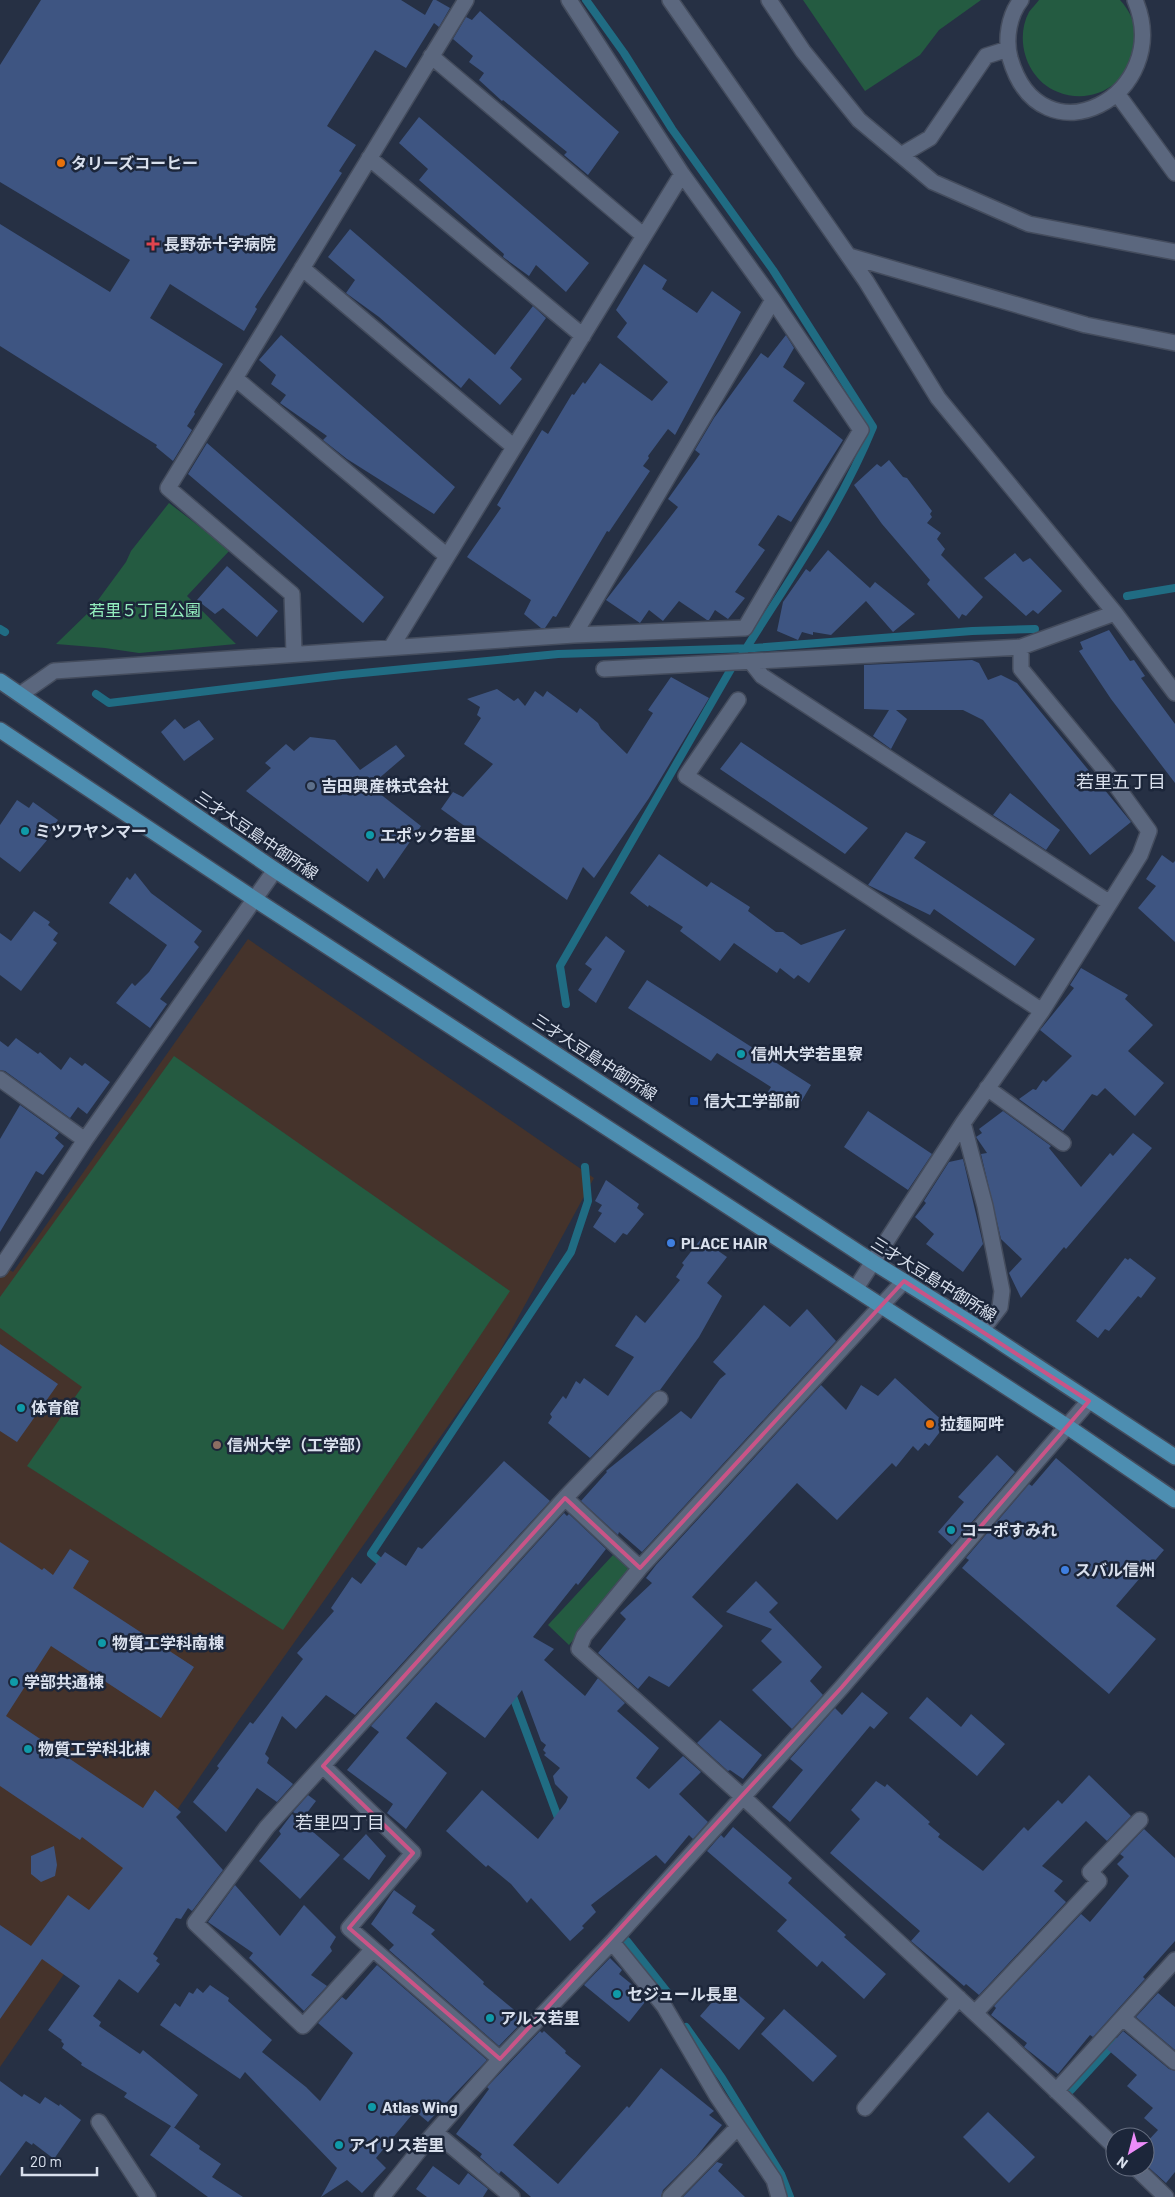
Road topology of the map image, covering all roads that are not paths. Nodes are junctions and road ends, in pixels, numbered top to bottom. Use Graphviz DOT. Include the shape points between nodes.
graph roads {
  1 [pos="466,0"];
  2 [pos="569,0"];
  3 [pos="670,0"];
  4 [pos="769,0"];
  5 [pos="1021,0"];
  6 [pos="1135,0"];
  7 [pos="1008,49"];
  8 [pos="431,56"];
  9 [pos="1121,99"];
  10 [pos="901,154"];
  11 [pos="369,158"];
  12 [pos="1175,173"];
  13 [pos="682,174"];
  14 [pos="644,236"];
  15 [pos="1175,252"];
  16 [pos="849,256"];
  17 [pos="302,268"];
  18 [pos="772,300"];
  19 [pos="583,336"];
  20 [pos="1175,343"];
  21 [pos="235,378"];
  22 [pos="514,447"];
  23 [pos="447,556"];
  24 [pos="1115,613"];
  25 [pos="574,635"];
  26 [pos="392,646"];
  27 [pos="1020,647"];
  28 [pos="294,653"];
  29 [pos="752,662"];
  30 [pos="604,669"];
  31 [pos="0,681"];
  32 [pos="1175,693"];
  33 [pos="21,694"];
  34 [pos="738,700"];
  35 [pos="0,730"];
  36 [pos="275,870"];
  37 [pos="256,900"];
  38 [pos="1110,903"];
  39 [pos="1042,1011"];
  40 [pos="0,1079"];
  41 [pos="987,1088"];
  42 [pos="963,1123"];
  43 [pos="85,1140"];
  44 [pos="1063,1143"];
  45 [pos="873,1262"];
  46 [pos="0,1269"];
  47 [pos="904,1281"];
  48 [pos="856,1288"];
  49 [pos="882,1306"];
  50 [pos="982,1330"];
  51 [pos="660,1398"];
  52 [pos="1089,1400"];
  53 [pos="1068,1427"];
  54 [pos="1175,1457"];
  55 [pos="565,1498"];
  56 [pos="1175,1500"];
  57 [pos="640,1568"];
  58 [pos="323,1766"];
  59 [pos="743,1796"];
  60 [pos="1140,1820"];
  61 [pos="612,1942"];
  62 [pos="373,1949"];
  63 [pos="1175,1960"];
  64 [pos="959,1998"];
  65 [pos="975,2013"];
  66 [pos="1123,2018"];
  67 [pos="500,2059"];
  68 [pos="1175,2062"];
  69 [pos="1056,2091"];
  70 [pos="865,2108"];
  71 [pos="99,2122"];
  72 [pos="738,2126"];
  73 [pos="436,2133"];
  74 [pos="1105,2138"];
  75 [pos="1145,2177"];
  76 [pos="148,2197"];
  77 [pos="382,2197"];
  78 [pos="512,2197"];
  79 [pos="670,2197"];
  80 [pos="779,2197"];
  81 [pos="1166,2197"];
  1 -- 8 [label="street"];
  2 -- 13 [label="street"];
  3 -- 16 [label="street"];
  4 -- 10 [label="street" via="803,51 859,120"];
  5 -- 7 [label="street" via="1009,27"];
  6 -- 9 [label="street" via="1144,13 1150,36 1148,60 1138,82"];
  7 -- 9 [label="street" via="1013,69 1024,88 1040,102 1060,110 1081,113 1102,109"];
  7 -- 10 [label="street" via="986,56 930,138"];
  8 -- 11 [label="street"];
  8 -- 14 [label="street"];
  9 -- 12 [label="street"];
  10 -- 15 [label="street" via="933,182 1029,224"];
  11 -- 17 [label="street"];
  11 -- 19 [label="street"];
  13 -- 14 [label="street"];
  13 -- 18 [label="street"];
  14 -- 19 [label="street"];
  16 -- 20 [label="street" via="1086,325"];
  16 -- 24 [label="street" via="938,398"];
  17 -- 21 [label="street"];
  17 -- 22 [label="street"];
  18 -- 25 [label="street"];
  18 -- 25 [label="street" via="861,430 744,628"];
  19 -- 22 [label="street"];
  21 -- 23 [label="street"];
  21 -- 28 [label="street" via="168,488 292,594"];
  22 -- 23 [label="street"];
  23 -- 26 [label="street"];
  24 -- 27 [label="street"];
  24 -- 32 [label="street"];
  25 -- 26 [label="street"];
  26 -- 28 [label="street"];
  27 -- 29 [label="street"];
  27 -- 38 [label="street" via="1021,669 1107,773 1149,831 1140,855"];
  28 -- 33 [label="street" via="54,671"];
  29 -- 30 [label="street"];
  29 -- 38 [label="street" via="762,676"];
  31 -- 33 [label="main road, 三才大豆島中御所線"];
  33 -- 36 [label="main road, 三才大豆島中御所線"];
  34 -- 39 [label="street" via="686,776"];
  35 -- 37 [label="main road"];
  36 -- 37 [label="street"];
  36 -- 45 [label="main road, 三才大豆島中御所線"];
  37 -- 43 [label="street"];
  37 -- 48 [label="main road"];
  38 -- 39 [label="street"];
  39 -- 41 [label="street"];
  40 -- 43 [label="street"];
  41 -- 42 [label="street"];
  41 -- 44 [label="street"];
  42 -- 45 [label="street"];
  42 -- 50 [label="street" via="985,1206 1002,1291 1000,1307"];
  43 -- 46 [label="street"];
  45 -- 47 [label="main road, 三才大豆島中御所線"];
  45 -- 48 [label="street"];
  47 -- 49 [label="street"];
  47 -- 50 [label="main road, 三才大豆島中御所線"];
  48 -- 49 [label="main road"];
  49 -- 53 [label="main road"];
  49 -- 57 [label="street"];
  50 -- 52 [label="main road, 三才大豆島中御所線"];
  51 -- 55 [label="street"];
  52 -- 53 [label="street"];
  52 -- 54 [label="main road, 三才大豆島中御所線"];
  53 -- 56 [label="main road"];
  53 -- 59 [label="street"];
  55 -- 57 [label="street"];
  55 -- 58 [label="street"];
  57 -- 59 [label="street" via="584,1636 579,1649"];
  58 -- 62 [label="street" via="412,1853 349,1928"];
  58 -- 62 [label="street" via="267,1827 195,1923 303,2026"];
  59 -- 61 [label="street"];
  59 -- 64 [label="street"];
  60 -- 65 [label="street" via="1090,1872 1099,1881"];
  61 -- 67 [label="street"];
  61 -- 72 [label="street" via="664,2006"];
  62 -- 67 [label="street"];
  63 -- 66 [label="street"];
  64 -- 65 [label="street"];
  64 -- 70 [label="street"];
  65 -- 69 [label="street"];
  66 -- 68 [label="street"];
  66 -- 69 [label="street"];
  67 -- 73 [label="street"];
  69 -- 74 [label="street"];
  71 -- 76 [label="street"];
  72 -- 79 [label="street"];
  72 -- 80 [label="street" via="774,2180"];
  73 -- 77 [label="street"];
  73 -- 78 [label="street"];
  75 -- 81 [label="street"];
}
